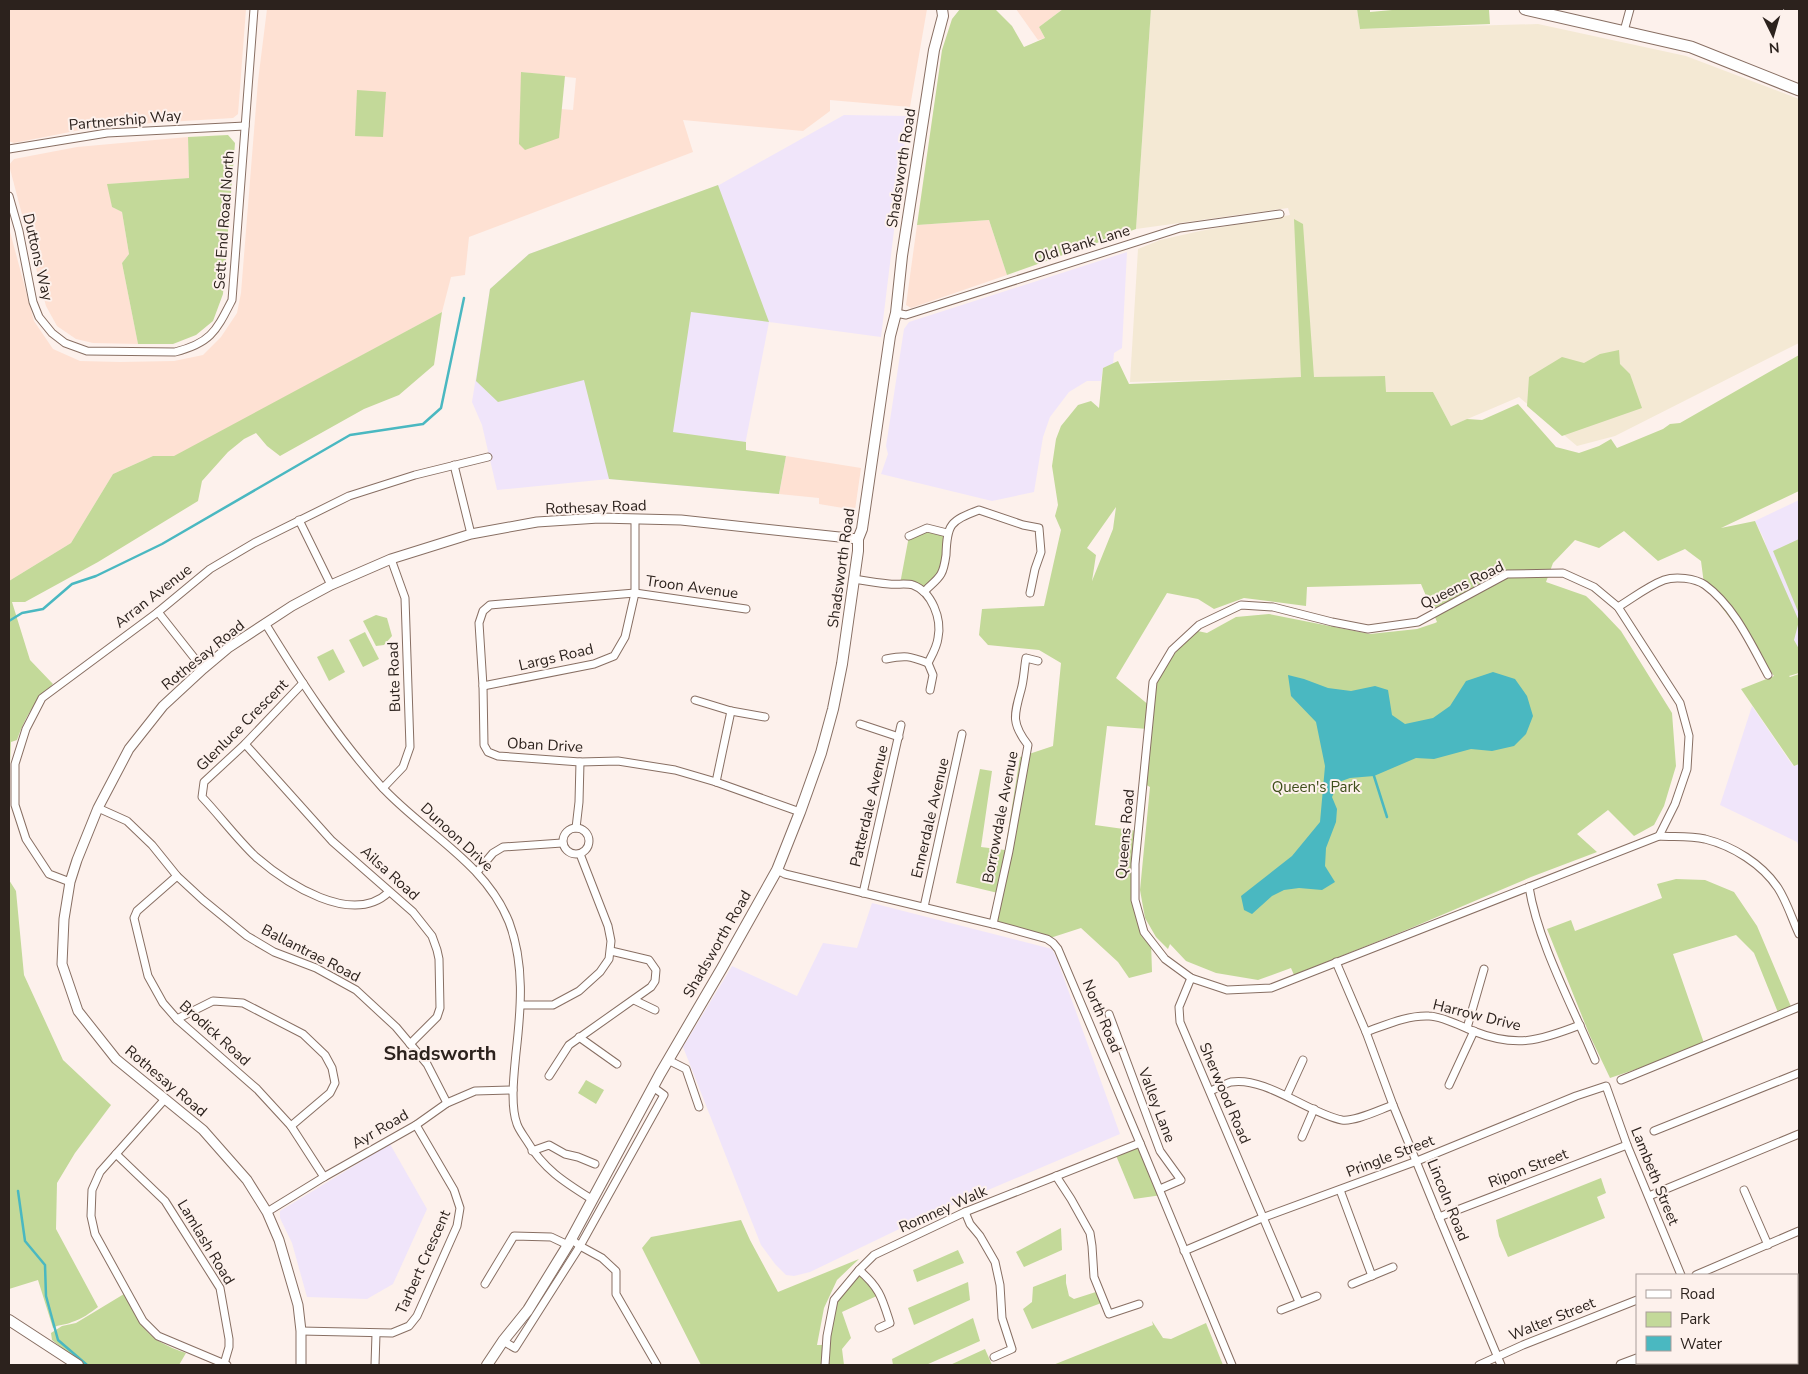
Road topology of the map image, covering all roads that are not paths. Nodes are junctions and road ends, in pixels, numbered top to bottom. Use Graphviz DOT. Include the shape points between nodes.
graph roads {
  1 [pos="254,9"];
  2 [pos="1525,9"];
  3 [pos="1630,9"];
  4 [pos="944,11"];
  5 [pos="1624,31"];
  6 [pos="1799,90"];
  7 [pos="245,126"];
  8 [pos="9,149"];
  9 [pos="9,196"];
  10 [pos="1280,214"];
  11 [pos="896,313"];
  12 [pos="65,343"];
  13 [pos="488,456"];
  14 [pos="454,465"];
  15 [pos="635,518"];
  16 [pos="299,520"];
  17 [pos="947,533"];
  18 [pos="471,534"];
  19 [pos="908,536"];
  20 [pos="858,539"];
  21 [pos="391,559"];
  22 [pos="854,579"];
  23 [pos="330,585"];
  24 [pos="924,592"];
  25 [pos="635,593"];
  26 [pos="1030,593"];
  27 [pos="1618,607"];
  28 [pos="746,609"];
  29 [pos="158,612"];
  30 [pos="265,622"];
  31 [pos="886,659"];
  32 [pos="1038,661"];
  33 [pos="928,663"];
  34 [pos="203,669"];
  35 [pos="1768,675"];
  36 [pos="303,683"];
  37 [pos="483,686"];
  38 [pos="930,690"];
  39 [pos="695,700"];
  40 [pos="731,711"];
  41 [pos="765,717"];
  42 [pos="860,724"];
  43 [pos="901,725"];
  44 [pos="962,734"];
  45 [pos="899,737"];
  46 [pos="244,744"];
  47 [pos="580,762"];
  48 [pos="716,782"];
  49 [pos="383,788"];
  50 [pos="98,808"];
  51 [pos="800,812"];
  52 [pos="576,828"];
  53 [pos="1658,836"];
  54 [pos="562,844"];
  55 [pos="580,854"];
  56 [pos="777,870"];
  57 [pos="477,872"];
  58 [pos="177,876"];
  59 [pos="70,882"];
  60 [pos="1529,887"];
  61 [pos="389,892"];
  62 [pos="863,892"];
  63 [pos="924,907"];
  64 [pos="993,924"];
  65 [pos="1799,934"];
  66 [pos="611,951"];
  67 [pos="1336,962"];
  68 [pos="1484,969"];
  69 [pos="1191,978"];
  70 [pos="634,1000"];
  71 [pos="521,1005"];
  72 [pos="1799,1007"];
  73 [pos="656,1010"];
  74 [pos="1109,1014"];
  75 [pos="177,1019"];
  76 [pos="1580,1025"];
  77 [pos="1470,1030"];
  78 [pos="1366,1032"];
  79 [pos="579,1037"];
  80 [pos="410,1044"];
  81 [pos="668,1060"];
  82 [pos="1303,1060"];
  83 [pos="1595,1060"];
  84 [pos="617,1064"];
  85 [pos="1799,1073"];
  86 [pos="549,1076"];
  87 [pos="1621,1080"];
  88 [pos="1449,1085"];
  89 [pos="1606,1086"];
  90 [pos="653,1087"];
  91 [pos="513,1090"];
  92 [pos="1210,1091"];
  93 [pos="1287,1096"];
  94 [pos="165,1099"];
  95 [pos="447,1103"];
  96 [pos="1393,1105"];
  97 [pos="699,1107"];
  98 [pos="1314,1109"];
  99 [pos="416,1125"];
  100 [pos="291,1126"];
  101 [pos="1654,1131"];
  102 [pos="1799,1134"];
  103 [pos="1302,1137"];
  104 [pos="1140,1143"];
  105 [pos="1627,1145"];
  106 [pos="532,1151"];
  107 [pos="116,1154"];
  108 [pos="1417,1161"];
  109 [pos="595,1164"];
  110 [pos="1056,1176"];
  111 [pos="324,1177"];
  112 [pos="1160,1189"];
  113 [pos="1340,1190"];
  114 [pos="1744,1190"];
  115 [pos="1649,1196"];
  116 [pos="593,1200"];
  117 [pos="267,1212"];
  118 [pos="965,1212"];
  119 [pos="1439,1217"];
  120 [pos="1262,1218"];
  121 [pos="1799,1231"];
  122 [pos="570,1242"];
  123 [pos="1768,1245"];
  124 [pos="580,1246"];
  125 [pos="1184,1251"];
  126 [pos="1393,1267"];
  127 [pos="859,1270"];
  128 [pos="1681,1274"];
  129 [pos="1698,1274"];
  130 [pos="1372,1276"];
  131 [pos="485,1284"];
  132 [pos="1352,1284"];
  133 [pos="1317,1296"];
  134 [pos="1636,1300"];
  135 [pos="1299,1302"];
  136 [pos="1139,1304"];
  137 [pos="1281,1310"];
  138 [pos="9,1320"];
  139 [pos="879,1328"];
  140 [pos="301,1331"];
  141 [pos="376,1334"];
  142 [pos="503,1341"];
  143 [pos="994,1356"];
  144 [pos="1497,1356"];
  145 [pos="1636,1359"];
  146 [pos="656,1363"];
  147 [pos="78,1365"];
  148 [pos="226,1365"];
  149 [pos="300,1365"];
  150 [pos="375,1365"];
  151 [pos="487,1365"];
  152 [pos="825,1365"];
  153 [pos="1232,1365"];
  154 [pos="1479,1365"];
  155 [pos="1501,1365"];
  156 [pos="1621,1365"];
  1 -- 7 [label="street, Sett End Road North"];
  2 -- 5 [label="highway"];
  3 -- 5 [label="street"];
  4 -- 11 [label="main road, Shadsworth Road" via="934,50"];
  5 -- 6 [label="highway" via="1691,47"];
  7 -- 8 [label="street, Partnership Way" via="107,134"];
  7 -- 12 [label="street, Sett End Road North" via="232,300 211,336 175,352 87,351"];
  9 -- 12 [label="street, Duttons Way" via="33,302 52,333"];
  10 -- 11 [label="street, Old Bank Lane" via="1180,228 906,315"];
  11 -- 20 [label="main road, Shadsworth Road"];
  13 -- 14 [label="street, Arran Avenue"];
  14 -- 16 [label="street, Arran Avenue" via="349,496"];
  14 -- 18 [label="street"];
  15 -- 18 [label="street, Rothesay Road" via="537,522"];
  15 -- 20 [label="street, Rothesay Road"];
  15 -- 25 [label="street, Largs Road"];
  16 -- 23 [label="street"];
  16 -- 29 [label="street, Arran Avenue" via="210,569"];
  17 -- 19 [label="street" via="927,528"];
  17 -- 24 [label="street" via="943,569"];
  17 -- 26 [label="street" via="961,517 979,510 1023,526 1039,528 1041,552"];
  18 -- 21 [label="street, Rothesay Road"];
  20 -- 22 [label="main road, Shadsworth Road"];
  21 -- 23 [label="street, Rothesay Road"];
  21 -- 49 [label="street, Bute Road" via="405,598 410,747 403,767"];
  22 -- 24 [label="street" via="910,584"];
  22 -- 51 [label="main road, Shadsworth Road" via="833,709"];
  23 -- 30 [label="street, Rothesay Road"];
  24 -- 33 [label="street" via="935,610 939,635"];
  25 -- 28 [label="street, Troon Avenue"];
  25 -- 37 [label="street, Largs Road" via="625,637 614,656 594,664"];
  25 -- 37 [label="street, Oban Drive" via="490,605 483,610 479,623"];
  27 -- 35 [label="street" via="1665,580 1685,578 1704,584 1739,625"];
  27 -- 53 [label="street, Queens Road" via="1680,703 1689,736 1687,769 1675,804"];
  27 -- 69 [label="street, Queens Road" via="1594,587 1563,573 1507,574 1418,622 1368,629 1273,607 1241,605 1199,625 1172,650 1153,682 1135,864 1135,900 1144,932 1165,959"];
  29 -- 34 [label="street"];
  29 -- 59 [label="street, Arran Avenue" via="42,698 26,729 15,764 16,805 26,839 49,874"];
  30 -- 34 [label="street, Rothesay Road"];
  30 -- 36 [label="street, Dunoon Drive"];
  31 -- 33 [label="street" via="908,656"];
  32 -- 64 [label="street, Borrowdale Avenue" via="1026,658 1014,712 1019,734 1028,745"];
  33 -- 38 [label="street" via="933,675"];
  34 -- 50 [label="street, Rothesay Road" via="163,706 129,749"];
  36 -- 46 [label="street, Glenluce Crescent"];
  36 -- 49 [label="street, Dunoon Drive" via="336,731"];
  37 -- 47 [label="street, Oban Drive" via="484,746 488,752 498,756"];
  39 -- 40 [label="street"];
  40 -- 41 [label="street"];
  40 -- 48 [label="street"];
  42 -- 45 [label="street"];
  43 -- 45 [label="street, Patterdale Avenue"];
  44 -- 63 [label="street, Ennerdale Avenue"];
  45 -- 62 [label="street, Patterdale Avenue"];
  46 -- 61 [label="street, Ailsa Road" via="332,841"];
  46 -- 61 [label="street, Glenluce Crescent" via="204,782 202,797 256,856 297,887 335,903 366,904 379,901"];
  47 -- 48 [label="street, Oban Drive" via="618,761 675,770"];
  47 -- 52 [label="street"];
  48 -- 51 [label="street, Oban Drive"];
  49 -- 57 [label="street, Dunoon Drive"];
  50 -- 58 [label="street, Ballantrae Road" via="127,821"];
  50 -- 59 [label="street, Rothesay Road"];
  51 -- 56 [label="main road, Shadsworth Road"];
  52 -- 54 [label="street" via="565,833"];
  52 -- 55 [label="street" via="584,830 589,839 588,848"];
  53 -- 60 [label="street, Queens Road"];
  53 -- 65 [label="street" via="1704,839 1729,847 1750,859 1778,888"];
  54 -- 55 [label="street" via="569,852"];
  54 -- 57 [label="street" via="503,847 493,853"];
  55 -- 66 [label="street" via="608,926"];
  56 -- 62 [label="street, North Road"];
  56 -- 81 [label="main road, Shadsworth Road"];
  57 -- 71 [label="street, Dunoon Drive" via="501,905 509,924 518,953"];
  58 -- 75 [label="street, Brodick Road" via="137,911 134,918 148,976 163,1003"];
  58 -- 80 [label="street, Ballantrae Road" via="247,936 356,990"];
  59 -- 94 [label="street, Rothesay Road" via="62,964 78,1012 116,1059"];
  60 -- 67 [label="street, Queens Road"];
  60 -- 76 [label="street" via="1532,907"];
  61 -- 80 [label="street, Ailsa Road" via="421,921 438,950 439,1013"];
  62 -- 63 [label="street, North Road"];
  63 -- 64 [label="street, North Road"];
  64 -- 104 [label="street, North Road" via="1047,940 1058,948"];
  66 -- 70 [label="street" via="649,960 655,966 653,984"];
  66 -- 71 [label="street" via="600,972 579,991 553,1005"];
  67 -- 69 [label="street, Queens Road" via="1272,988 1227,990"];
  67 -- 78 [label="street, Lincoln Road"];
  68 -- 77 [label="street"];
  69 -- 92 [label="street, Sherwood Road" via="1179,1006 1180,1022"];
  70 -- 73 [label="street"];
  70 -- 79 [label="street"];
  71 -- 91 [label="street, Dunoon Drive"];
  72 -- 87 [label="street"];
  74 -- 112 [label="street, Valley Lane" via="1160,1152 1181,1180"];
  75 -- 100 [label="street, Brodick Road" via="257,1089"];
  75 -- 100 [label="street" via="213,1001 243,1003 303,1034 325,1055 335,1083 330,1093"];
  76 -- 77 [label="street, Harrow Drive" via="1548,1037 1514,1042"];
  76 -- 83 [label="street"];
  77 -- 78 [label="street, Harrow Drive" via="1430,1016 1405,1018"];
  77 -- 88 [label="street"];
  78 -- 96 [label="street, Lincoln Road"];
  79 -- 84 [label="street"];
  79 -- 86 [label="street" via="569,1045"];
  80 -- 95 [label="street, Ballantrae Road" via="427,1064"];
  81 -- 90 [label="main road, Shadsworth Road"];
  81 -- 97 [label="street" via="686,1069"];
  82 -- 93 [label="street"];
  85 -- 101 [label="street"];
  89 -- 105 [label="street, Lambeth Street"];
  89 -- 108 [label="street, Pringle Street"];
  90 -- 116 [label="main road, Shadsworth Road"];
  90 -- 124 [label="street" via="664,1095"];
  91 -- 95 [label="street, Ayr Road" via="475,1091"];
  91 -- 106 [label="street, Dunoon Drive" via="517,1124"];
  92 -- 93 [label="street" via="1231,1082 1248,1082"];
  92 -- 120 [label="street, Sherwood Road"];
  93 -- 98 [label="street"];
  94 -- 107 [label="street"];
  94 -- 117 [label="street, Rothesay Road" via="203,1130 246,1180"];
  95 -- 99 [label="street, Ayr Road"];
  96 -- 98 [label="street" via="1344,1120"];
  96 -- 108 [label="street, Lincoln Road"];
  98 -- 103 [label="street"];
  99 -- 111 [label="street, Ayr Road"];
  99 -- 141 [label="street, Tarbert Crescent" via="454,1190 460,1215 412,1323 399,1332"];
  100 -- 111 [label="street, Brodick Road"];
  102 -- 115 [label="street"];
  104 -- 110 [label="street, Romney Walk"];
  104 -- 112 [label="street, North Road"];
  105 -- 115 [label="street, Lambeth Street"];
  105 -- 119 [label="street, Ripon Street"];
  106 -- 109 [label="street" via="549,1145"];
  106 -- 116 [label="street, Dunoon Drive" via="559,1178"];
  107 -- 148 [label="street, Lamlash Road" via="165,1201 220,1288 229,1338"];
  107 -- 148 [label="street" via="100,1172 92,1190 91,1216 95,1234 143,1320 158,1336"];
  108 -- 113 [label="street, Pringle Street"];
  108 -- 119 [label="street, Lincoln Road"];
  110 -- 118 [label="street, Romney Walk"];
  110 -- 136 [label="street" via="1090,1233 1094,1277 1109,1314"];
  111 -- 117 [label="street, Ayr Road"];
  112 -- 125 [label="street, North Road"];
  113 -- 120 [label="street, Pringle Street"];
  113 -- 130 [label="street"];
  114 -- 123 [label="street"];
  115 -- 128 [label="street, Lambeth Street"];
  116 -- 122 [label="main road, Shadsworth Road"];
  117 -- 140 [label="street, Rothesay Road" via="293,1285"];
  118 -- 127 [label="street, Romney Walk" via="874,1255"];
  118 -- 143 [label="street" via="992,1256 1000,1285 1002,1318 1012,1349"];
  119 -- 144 [label="street, Lincoln Road"];
  120 -- 125 [label="street, Pringle Street"];
  120 -- 135 [label="street, Sherwood Road"];
  121 -- 123 [label="street"];
  122 -- 124 [label="street"];
  122 -- 131 [label="street" via="551,1237 514,1236"];
  122 -- 142 [label="main road, Shadsworth Road" via="528,1310"];
  123 -- 129 [label="street"];
  124 -- 142 [label="street" via="515,1348"];
  124 -- 146 [label="street" via="602,1258 616,1271 616,1294"];
  125 -- 153 [label="street, North Road"];
  126 -- 130 [label="street"];
  127 -- 139 [label="street" via="871,1280 883,1299 890,1323"];
  127 -- 152 [label="street, Romney Walk" via="834,1300"];
  130 -- 132 [label="street"];
  133 -- 135 [label="street"];
  134 -- 144 [label="street, Walter Street"];
  135 -- 137 [label="street"];
  138 -- 147 [label="main road"];
  140 -- 141 [label="street, Tarbert Crescent"];
  140 -- 149 [label="street, Rothesay Road"];
  141 -- 150 [label="street"];
  142 -- 151 [label="main road, Shadsworth Road"];
  144 -- 154 [label="street, Walter Street"];
  144 -- 155 [label="street, Lincoln Road"];
  145 -- 156 [label="street"];
}
